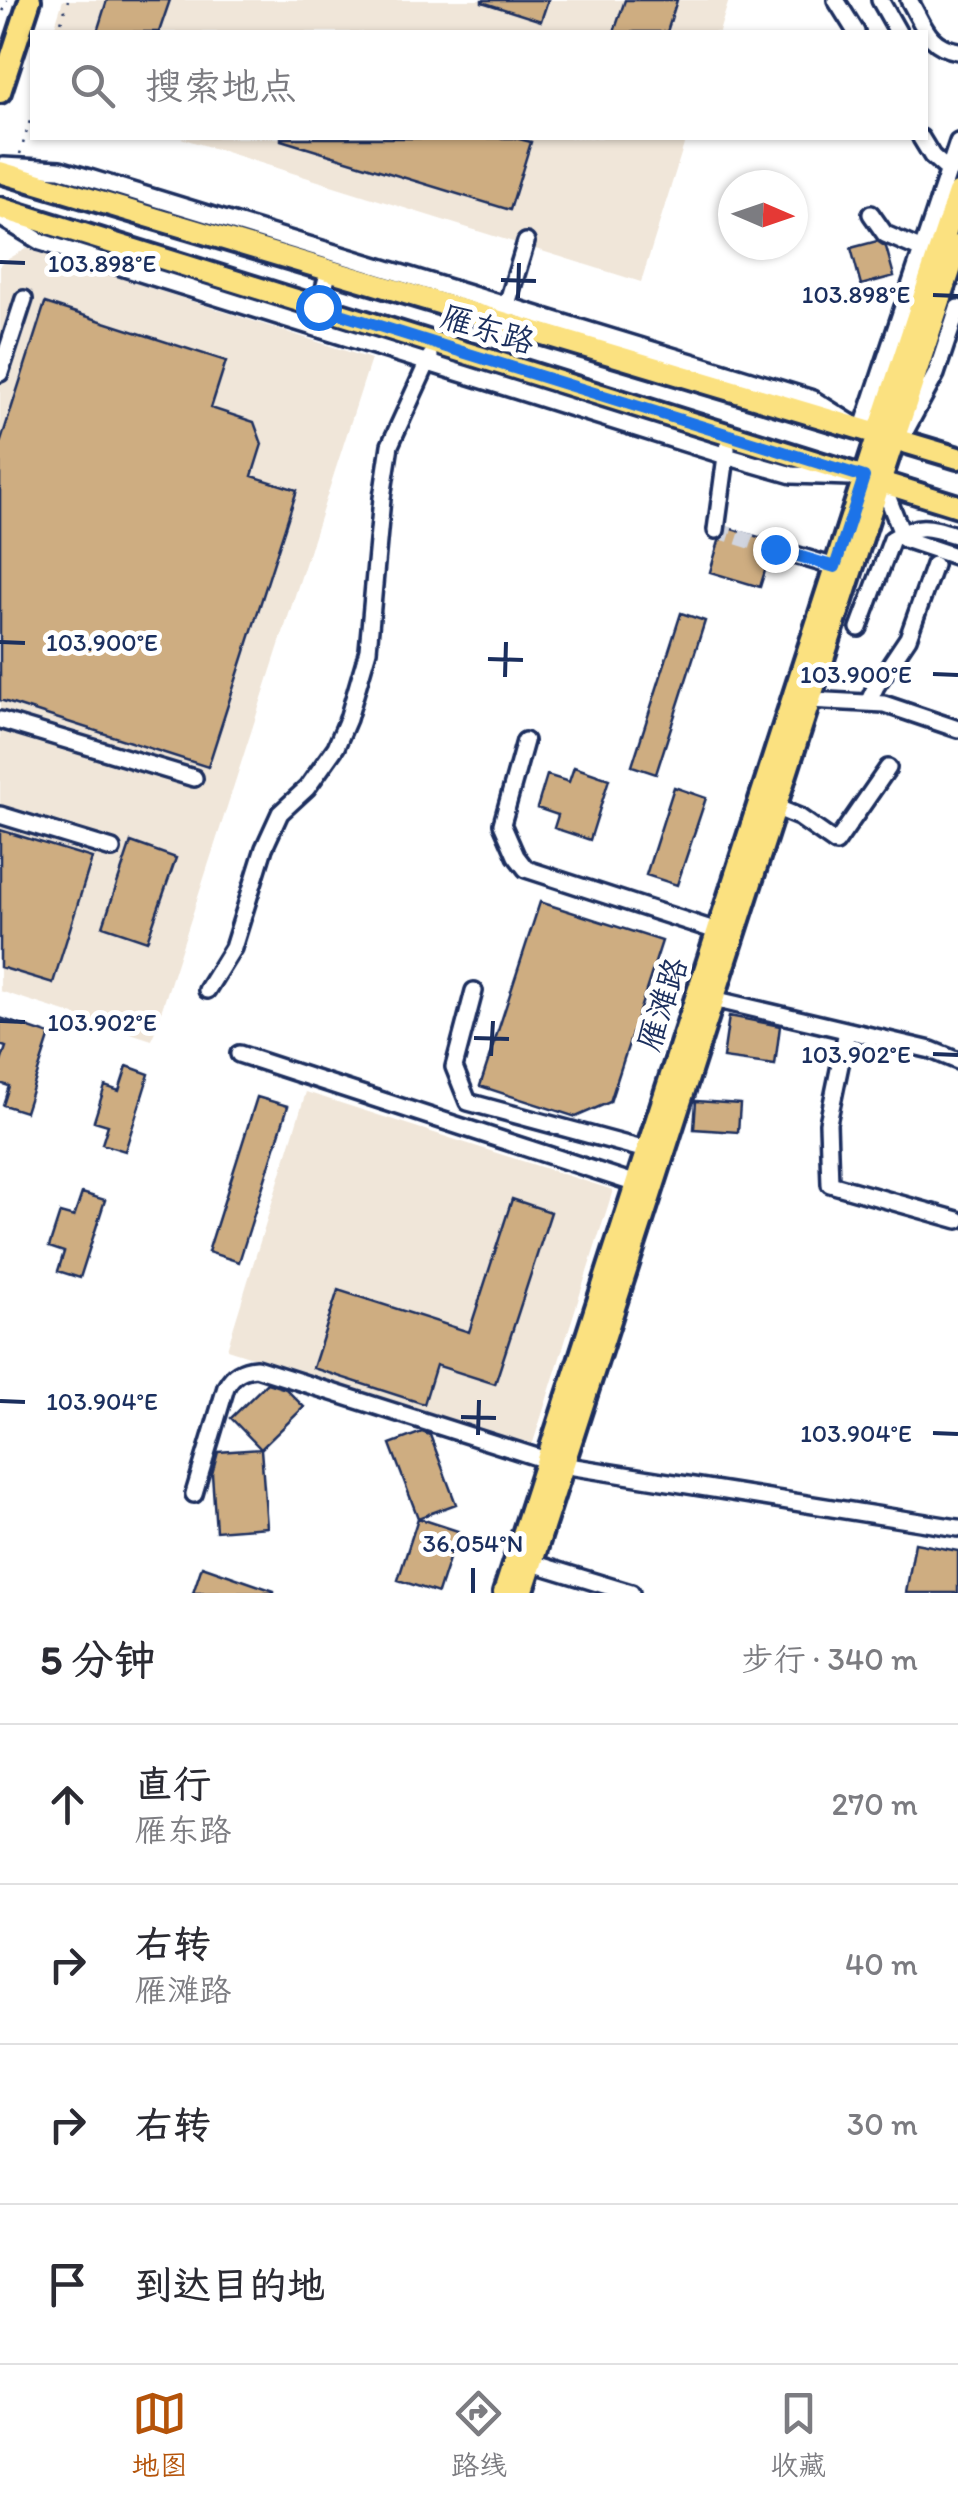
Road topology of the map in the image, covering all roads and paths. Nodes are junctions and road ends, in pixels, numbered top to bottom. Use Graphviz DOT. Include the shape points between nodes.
graph roads {
  1 [pos="7,0"];
  2 [pos="30,0"];
  3 [pos="68,0"];
  4 [pos="836,0"];
  5 [pos="880,0"];
  6 [pos="909,0"];
  7 [pos="0,21"];
  8 [pos="59,30"];
  9 [pos="855,30"];
  10 [pos="897,30"];
  11 [pos="926,30"];
  12 [pos="928,33"];
  13 [pos="958,50"];
  14 [pos="0,92"];
  15 [pos="921,140"];
  16 [pos="958,142"];
  17 [pos="0,169"];
  18 [pos="948,171"];
  19 [pos="958,193"];
  20 [pos="0,208"];
  21 [pos="871,214"];
  22 [pos="0,217"];
  23 [pos="526,242"];
  24 [pos="958,246"];
  25 [pos="922,250"];
  26 [pos="329,270"];
  27 [pos="24,299"];
  28 [pos="958,308"];
  29 [pos="504,314"];
  30 [pos="316,317"];
  31 [pos="432,353"];
  32 [pos="0,373"];
  33 [pos="884,436"];
  34 [pos="728,445"];
  35 [pos="958,458"];
  36 [pos="872,480"];
  37 [pos="958,506"];
  38 [pos="716,530"];
  39 [pos="901,532"];
  40 [pos="958,536"];
  41 [pos="775,549"];
  42 [pos="958,557"];
  43 [pos="934,565"];
  44 [pos="835,567"];
  45 [pos="860,628"];
  46 [pos="809,700"];
  47 [pos="868,703"];
  48 [pos="0,720"];
  49 [pos="958,728"];
  50 [pos="525,741"];
  51 [pos="888,768"];
  52 [pos="194,778"];
  53 [pos="775,807"];
  54 [pos="0,815"];
  55 [pos="112,849"];
  56 [pos="717,931"];
  57 [pos="207,990"];
  58 [pos="474,991"];
  59 [pos="712,999"];
  60 [pos="848,1031"];
  61 [pos="239,1054"];
  62 [pos="958,1061"];
  63 [pos="646,1150"];
  64 [pos="643,1186"];
  65 [pos="958,1220"];
  66 [pos="554,1463"];
  67 [pos="194,1494"];
  68 [pos="958,1528"];
  69 [pos="532,1563"];
  70 [pos="504,1593"];
  71 [pos="522,1593"];
  72 [pos="631,1593"];
  1 -- 7 [label="path"];
  2 -- 14 [label="main road"];
  3 -- 8 [label="path"];
  4 -- 9 [label="street"];
  5 -- 10 [label="street"];
  6 -- 11 [label="street"];
  12 -- 13 [label="street" via="934,43"];
  15 -- 18 [label="street"];
  16 -- 18 [label="street"];
  17 -- 26 [label="main road, 雁东路"];
  17 -- 29 [label="street" via="60,169"];
  18 -- 25 [label="street"];
  19 -- 33 [label="main road"];
  20 -- 30 [label="main road, 雁东路"];
  21 -- 25 [label="street" via="885,234"];
  22 -- 30 [label="street" via="41,242"];
  23 -- 29 [label="street"];
  24 -- 33 [label="main road"];
  25 -- 33 [label="street"];
  26 -- 29 [label="main road, 雁东路"];
  26 -- 30 [label="street"];
  27 -- 32 [label="street"];
  28 -- 33 [label="street" via="936,374"];
  29 -- 33 [label="main road, 雁东路"];
  30 -- 31 [label="main road, 雁东路"];
  31 -- 34 [label="main road, 雁东路"];
  31 -- 57 [label="street" via="390,445 368,650 348,719 307,788 280,812 233,948"];
  33 -- 35 [label="main road, 雁东路"];
  33 -- 36 [label="main road, 雁滩路"];
  34 -- 36 [label="main road, 雁东路"];
  34 -- 38 [label="street"];
  36 -- 37 [label="main road, 雁东路"];
  36 -- 39 [label="street"];
  36 -- 44 [label="main road, 雁滩路"];
  36 -- 46 [label="main road, 雁滩路"];
  39 -- 40 [label="street" via="928,526"];
  39 -- 42 [label="street" via="904,539"];
  39 -- 45 [label="street" via="892,539"];
  41 -- 44 [label="street"];
  43 -- 47 [label="street" via="908,638"];
  44 -- 56 [label="main road, 雁滩路"];
  46 -- 47 [label="street"];
  46 -- 53 [label="main road, 雁滩路"];
  47 -- 49 [label="street"];
  48 -- 52 [label="street"];
  50 -- 56 [label="street" via="502,824 526,869"];
  51 -- 53 [label="street" via="836,843"];
  53 -- 59 [label="main road, 雁滩路"];
  54 -- 55 [label="street"];
  56 -- 63 [label="main road, 雁滩路"];
  58 -- 63 [label="street" via="454,1067 468,1102"];
  59 -- 60 [label="street"];
  59 -- 64 [label="main road, 雁滩路"];
  60 -- 62 [label="street"];
  60 -- 65 [label="street" via="828,1124 830,1184"];
  61 -- 64 [label="street"];
  63 -- 64 [label="main road, 雁滩路"];
  64 -- 66 [label="main road, 雁滩路"];
  66 -- 67 [label="street" via="249,1368 226,1387"];
  66 -- 68 [label="street"];
  66 -- 69 [label="main road, 雁滩路"];
  66 -- 70 [label="main road, 雁滩路"];
  69 -- 71 [label="main road, 雁滩路"];
  69 -- 72 [label="street"];
}
